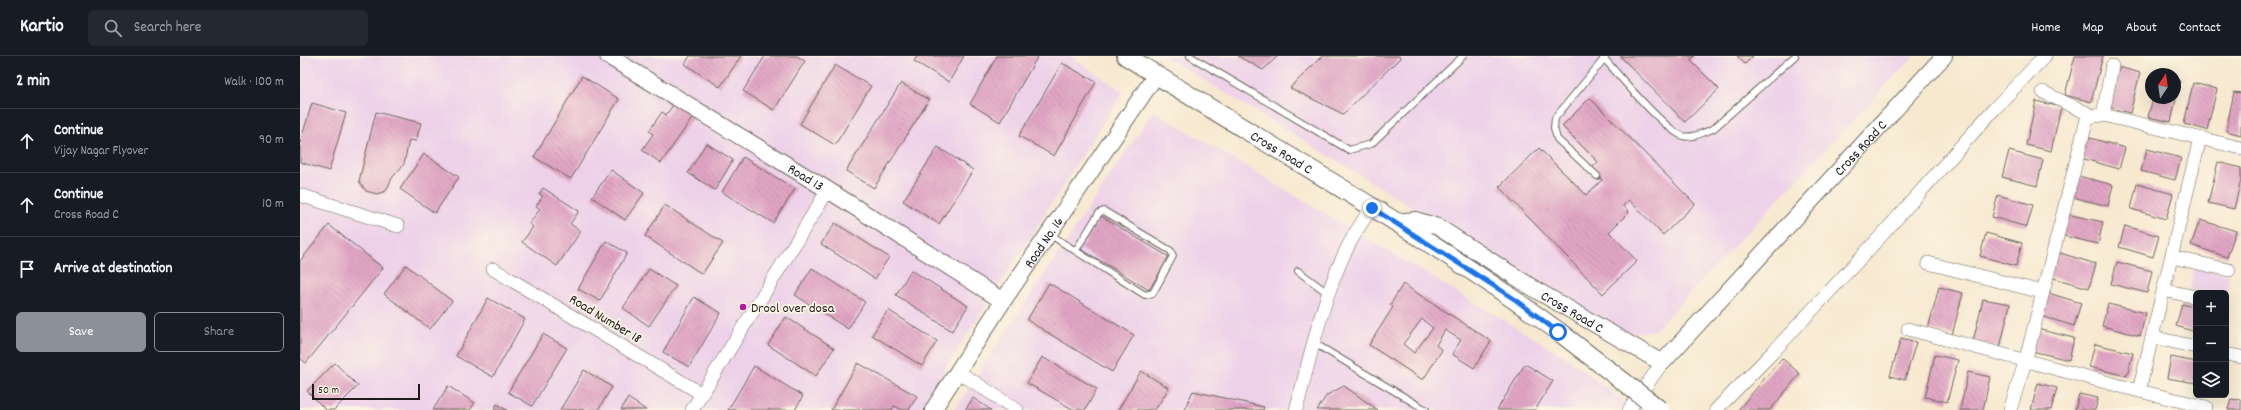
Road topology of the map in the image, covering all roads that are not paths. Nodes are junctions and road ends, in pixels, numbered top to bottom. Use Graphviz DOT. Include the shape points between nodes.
graph roads {
  1 [pos="608,56"];
  2 [pos="1126,56"];
  3 [pos="1190,56"];
  4 [pos="1463,56"];
  5 [pos="1795,56"];
  6 [pos="1944,56"];
  7 [pos="2045,56"];
  8 [pos="1603,57"];
  9 [pos="2112,66"];
  10 [pos="1156,75"];
  11 [pos="2043,92"];
  12 [pos="2098,115"];
  13 [pos="2200,138"];
  14 [pos="2241,148"];
  15 [pos="1597,176"];
  16 [pos="828,190"];
  17 [pos="300,195"];
  18 [pos="1372,208"];
  19 [pos="1394,222"];
  20 [pos="398,226"];
  21 [pos="1049,234"];
  22 [pos="1076,250"];
  23 [pos="2172,257"];
  24 [pos="1928,263"];
  25 [pos="493,269"];
  26 [pos="2229,270"];
  27 [pos="1298,271"];
  28 [pos="2163,290"];
  29 [pos="2042,292"];
  30 [pos="1329,294"];
  31 [pos="2193,296"];
  32 [pos="1003,301"];
  33 [pos="1908,329"];
  34 [pos="2152,337"];
  35 [pos="1314,343"];
  36 [pos="2193,346"];
  37 [pos="2229,355"];
  38 [pos="2241,357"];
  39 [pos="2026,359"];
  40 [pos="1662,362"];
  41 [pos="957,371"];
  42 [pos="2139,391"];
  43 [pos="702,394"];
  44 [pos="2206,407"];
  45 [pos="692,410"];
  46 [pos="933,410"];
  47 [pos="1017,410"];
  48 [pos="1296,410"];
  49 [pos="1426,410"];
  50 [pos="1629,410"];
  51 [pos="1660,410"];
  52 [pos="1716,410"];
  53 [pos="2010,410"];
  1 -- 16 [label="street, Road 13"];
  2 -- 10 [label="main road, Cross Road C"];
  3 -- 4 [label="lane" via="1349,150 1371,144"];
  5 -- 8 [label="lane" via="1713,129 1698,135 1684,136 1669,128"];
  6 -- 40 [label="street, Cross Road C"];
  7 -- 52 [label="street" via="1995,108 1876,242"];
  8 -- 15 [label="lane" via="1555,118 1554,128 1557,139"];
  9 -- 12 [label="street"];
  10 -- 18 [label="main road, Cross Road C"];
  10 -- 21 [label="street, Road No. 16"];
  11 -- 12 [label="street"];
  12 -- 13 [label="street"];
  12 -- 29 [label="street" via="2087,120 2084,129"];
  13 -- 14 [label="street"];
  13 -- 23 [label="street"];
  16 -- 32 [label="street, Road 13"];
  16 -- 43 [label="street"];
  17 -- 20 [label="street"];
  18 -- 19 [label="main road, Cross Road C"];
  18 -- 30 [label="street" via="1360,223"];
  19 -- 40 [label="street, Cross Road C" via="1416,220 1438,227 1536,290"];
  19 -- 51 [label="main road, bridge" via="1516,300"];
  21 -- 22 [label="lane"];
  21 -- 32 [label="street, Road No. 16"];
  22 -- 22 [label="lane" via="1145,295 1153,293 1173,256 1171,251 1104,211 1099,213"];
  23 -- 26 [label="street"];
  23 -- 28 [label="street"];
  24 -- 29 [label="street"];
  25 -- 43 [label="street, Road Number 18"];
  27 -- 30 [label="lane"];
  28 -- 31 [label="street"];
  28 -- 34 [label="street"];
  29 -- 39 [label="street"];
  30 -- 35 [label="street"];
  32 -- 41 [label="street, Road No. 16"];
  33 -- 39 [label="street"];
  34 -- 36 [label="street"];
  34 -- 42 [label="street"];
  35 -- 48 [label="street"];
  35 -- 49 [label="lane"];
  37 -- 38 [label="street"];
  39 -- 42 [label="street"];
  39 -- 53 [label="street"];
  40 -- 50 [label="street"];
  41 -- 46 [label="street, Road No. 16"];
  41 -- 47 [label="street"];
  42 -- 44 [label="street"];
  43 -- 45 [label="street"];
}
